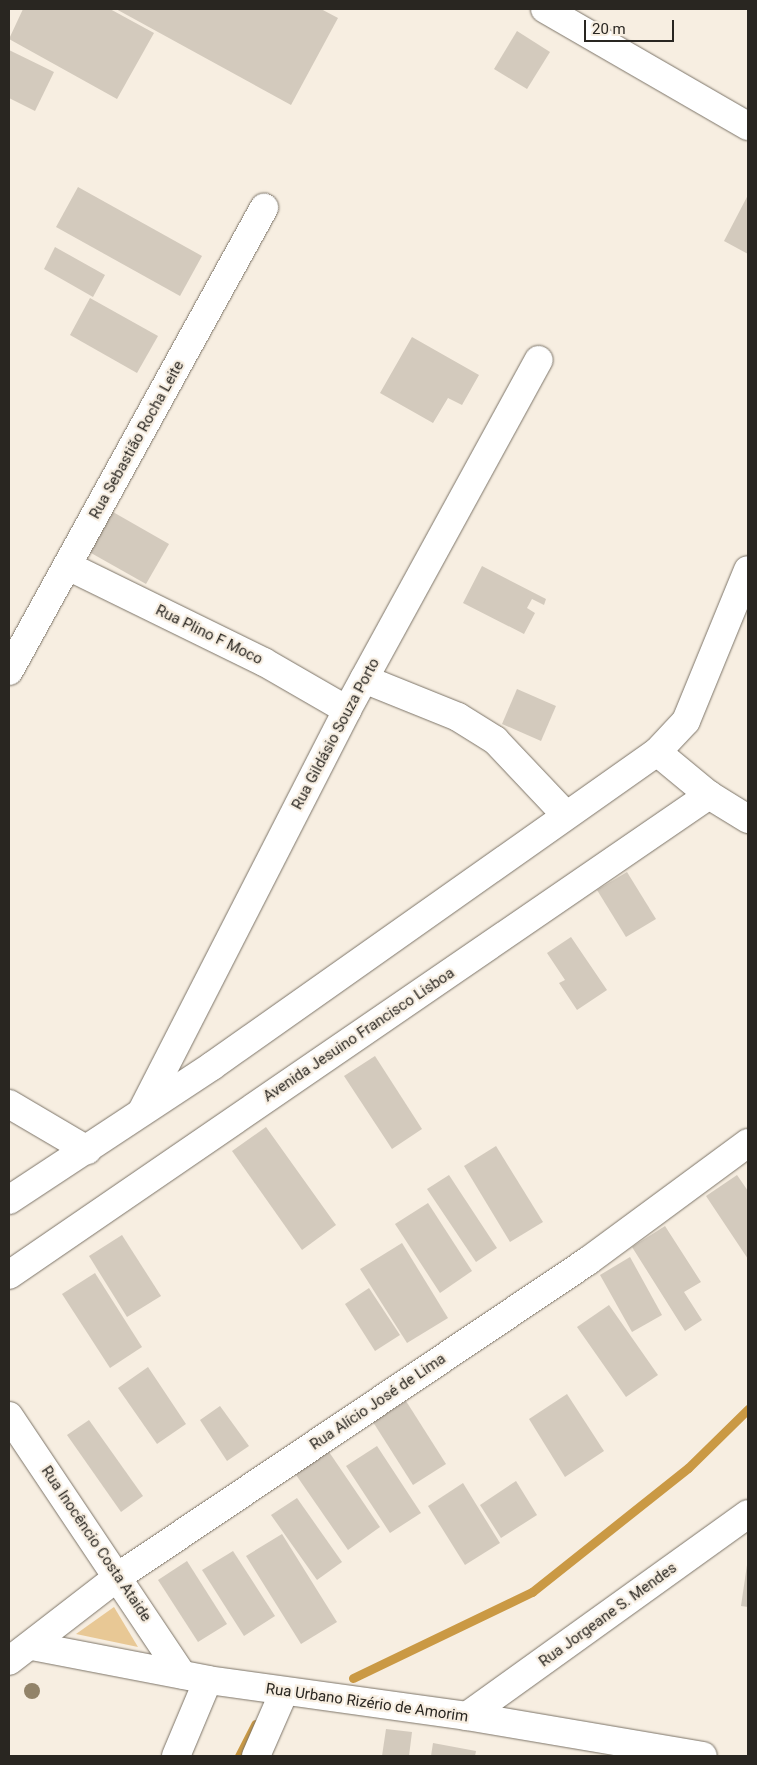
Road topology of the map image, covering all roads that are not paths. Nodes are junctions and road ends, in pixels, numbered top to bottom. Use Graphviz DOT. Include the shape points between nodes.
graph roads {
  1 [pos="545,9"];
  2 [pos="748,126"];
  3 [pos="264,208"];
  4 [pos="539,360"];
  5 [pos="68,566"];
  6 [pos="748,570"];
  7 [pos="18,634"];
  8 [pos="9,671"];
  9 [pos="364,679"];
  10 [pos="347,710"];
  11 [pos="657,752"];
  12 [pos="709,795"];
  13 [pos="566,815"];
  14 [pos="748,818"];
  15 [pos="9,1104"];
  16 [pos="141,1112"];
  17 [pos="748,1143"];
  18 [pos="86,1150"];
  19 [pos="9,1200"];
  20 [pos="9,1275"];
  21 [pos="9,1416"];
  22 [pos="748,1514"];
  23 [pos="119,1576"];
  24 [pos="32,1646"];
  25 [pos="9,1661"];
  26 [pos="195,1677"];
  27 [pos="284,1692"];
  28 [pos="467,1716"];
  29 [pos="176,1756"];
  30 [pos="256,1756"];
  31 [pos="703,1756"];
  1 -- 2 [label="street"];
  3 -- 5 [label="street, Rua Sebastião Rocha Leite"];
  4 -- 9 [label="street, Rua Gildásio Souza Porto"];
  5 -- 7 [label="street, Rua Sebastião Rocha Leite"];
  5 -- 10 [label="street, Rua Plino F Moco" via="264,662"];
  6 -- 11 [label="street" via="686,721"];
  7 -- 8 [label="street, Rua Sebastião Rocha Leite"];
  9 -- 10 [label="street, Rua Gildásio Souza Porto"];
  9 -- 13 [label="street" via="458,717 495,740"];
  10 -- 16 [label="street, Rua Gildásio Souza Porto"];
  11 -- 12 [label="street"];
  11 -- 13 [label="street"];
  12 -- 14 [label="street"];
  12 -- 20 [label="street, Avenida Jesuino Francisco Lisboa"];
  13 -- 16 [label="street"];
  15 -- 18 [label="street"];
  16 -- 18 [label="street"];
  17 -- 23 [label="street, Rua Alício José de Lima" via="588,1261"];
  18 -- 19 [label="street"];
  21 -- 23 [label="street, Rua Inocêncio Costa Ataide"];
  22 -- 28 [label="street, Rua Jorgeane S. Mendes"];
  23 -- 24 [label="street, Rua Alício José de Lima"];
  23 -- 26 [label="street, Rua Inocêncio Costa Ataide"];
  24 -- 25 [label="street, Rua Alício José de Lima"];
  24 -- 26 [label="street, Rua Urbano Rizério de Amorim"];
  26 -- 27 [label="street, Rua Urbano Rizério de Amorim"];
  26 -- 29 [label="street"];
  27 -- 28 [label="street, Rua Urbano Rizério de Amorim"];
  27 -- 30 [label="street"];
  28 -- 31 [label="street, Rua Urbano Rizério de Amorim"];
}
